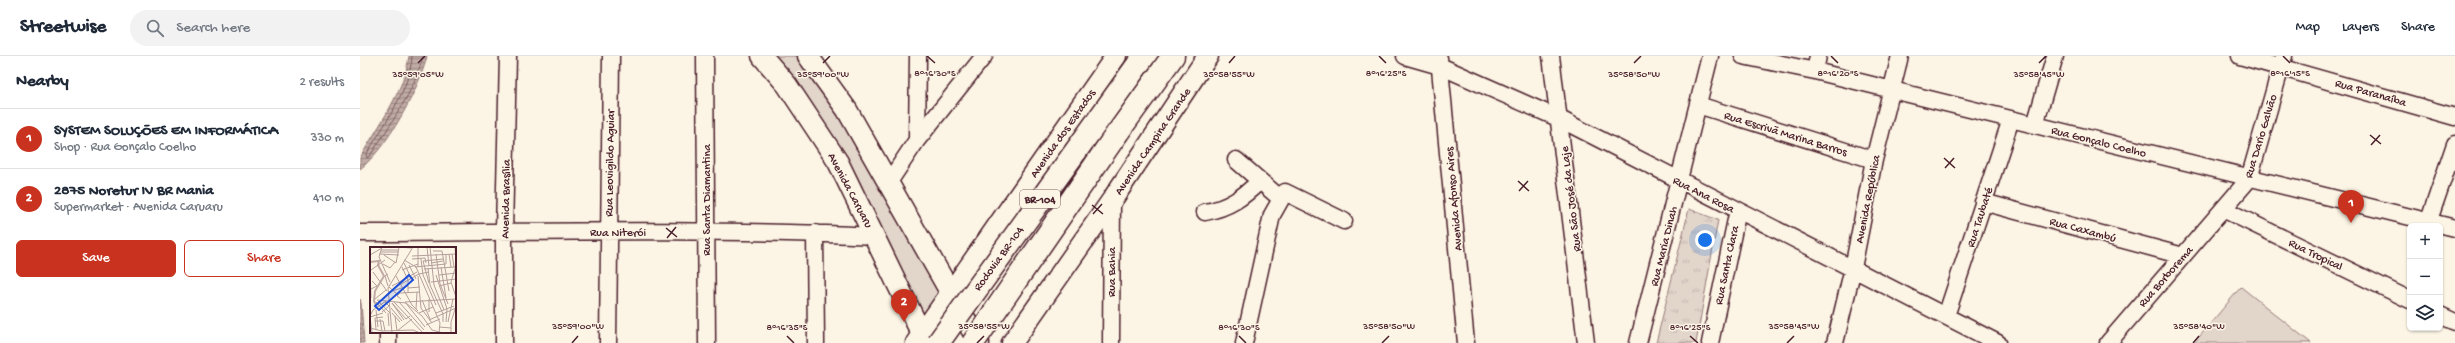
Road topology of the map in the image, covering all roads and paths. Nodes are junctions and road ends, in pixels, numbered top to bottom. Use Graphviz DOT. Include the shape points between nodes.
graph roads {
  1 [pos="508,56"];
  2 [pos="611,56"];
  3 [pos="705,56"];
  4 [pos="762,56"];
  5 [pos="918,56"];
  6 [pos="984,56"];
  7 [pos="1116,56"];
  8 [pos="1144,56"];
  9 [pos="1173,56"];
  10 [pos="1208,56"];
  11 [pos="1405,56"];
  12 [pos="1551,56"];
  13 [pos="1710,56"];
  14 [pos="1743,56"];
  15 [pos="1900,56"];
  16 [pos="2055,56"];
  17 [pos="2240,56"];
  18 [pos="812,58"];
  19 [pos="1440,61"];
  20 [pos="2283,61"];
  21 [pos="1816,64"];
  22 [pos="1893,91"];
  23 [pos="1698,105"];
  24 [pos="2455,117"];
  25 [pos="1560,119"];
  26 [pos="2011,119"];
  27 [pos="2035,125"];
  28 [pos="917,140"];
  29 [pos="2455,144"];
  30 [pos="1236,160"];
  31 [pos="1874,160"];
  32 [pos="2249,179"];
  33 [pos="1260,181"];
  34 [pos="1679,181"];
  35 [pos="889,182"];
  36 [pos="1112,200"];
  37 [pos="1281,200"];
  38 [pos="1984,202"];
  39 [pos="2223,209"];
  40 [pos="1738,210"];
  41 [pos="1205,212"];
  42 [pos="1344,221"];
  43 [pos="2428,223"];
  44 [pos="2443,226"];
  45 [pos="2455,228"];
  46 [pos="504,231"];
  47 [pos="608,232"];
  48 [pos="706,232"];
  49 [pos="360,233"];
  50 [pos="815,233"];
  51 [pos="875,236"];
  52 [pos="389,240"];
  53 [pos="2183,256"];
  54 [pos="1854,268"];
  55 [pos="2407,299"];
  56 [pos="945,301"];
  57 [pos="1946,316"];
  58 [pos="2443,316"];
  59 [pos="2455,322"];
  60 [pos="925,341"];
  61 [pos="504,343"];
  62 [pos="608,343"];
  63 [pos="707,343"];
  64 [pos="816,343"];
  65 [pos="973,343"];
  66 [pos="979,343"];
  67 [pos="1012,343"];
  68 [pos="1111,343"];
  69 [pos="1244,343"];
  70 [pos="1466,343"];
  71 [pos="1586,343"];
  72 [pos="1638,343"];
  73 [pos="1710,343"];
  74 [pos="1835,343"];
  75 [pos="1998,343"];
  76 [pos="2108,343"];
  1 -- 46 [label="street, Avenida Brasília"];
  2 -- 47 [label="street, Rua Leovigildo Aguiar"];
  3 -- 48 [label="street, Rua Santa Diamantina"];
  4 -- 51 [label="main road, Avenida Caruaru" via="787,85 838,162"];
  5 -- 28 [label="street"];
  6 -- 28 [label="street"];
  7 -- 56 [label="main road, Avenida dos Estados"];
  8 -- 60 [label="highway, Rodovia BR-104 / BR-104, bridge"];
  9 -- 65 [label="highway, BR-104, bridge"];
  10 -- 36 [label="main road, Avenida Campina Grande"];
  11 -- 19 [label="street, Rua Ana Rosa"];
  12 -- 25 [label="street, Rua São José da Laje"];
  13 -- 23 [label="street, Rua Maria Dinah"];
  14 -- 21 [label="street, Rua Gonçalo Coelho"];
  15 -- 22 [label="street, Avenida República"];
  16 -- 27 [label="street"];
  17 -- 20 [label="street, Rua Paranaíba"];
  18 -- 35 [label="main road" via="848,110"];
  19 -- 25 [label="street, Rua Ana Rosa"];
  19 -- 70 [label="street, Avenida Afonso Aires"];
  20 -- 24 [label="street, Rua Paranaíba"];
  20 -- 32 [label="street, Rua Dario Galvão"];
  21 -- 22 [label="street, Rua Gonçalo Coelho"];
  22 -- 26 [label="street, Rua Gonçalo Coelho"];
  22 -- 31 [label="street, Avenida República"];
  23 -- 31 [label="street, Rua Escrivã Marina Barros"];
  23 -- 34 [label="street, Rua Maria Dinah"];
  25 -- 34 [label="street, Rua Ana Rosa"];
  25 -- 71 [label="street, Rua São José da Laje"];
  26 -- 27 [label="street, Rua Gonçalo Coelho"];
  26 -- 38 [label="street, Rua Taubaté"];
  27 -- 32 [label="street, Rua Gonçalo Coelho"];
  28 -- 35 [label="street"];
  29 -- 43 [label="street"];
  30 -- 33 [label="street"];
  31 -- 54 [label="street, Avenida República"];
  32 -- 39 [label="street, Rua Dario Galvão"];
  32 -- 43 [label="street, Rua Gonçalo Coelho"];
  33 -- 37 [label="street"];
  33 -- 41 [label="street" via="1237,202"];
  34 -- 40 [label="street, Rua Ana Rosa"];
  34 -- 72 [label="street, Rua Maria Dinah"];
  35 -- 56 [label="main road"];
  36 -- 67 [label="main road, Avenida Campina Grande"];
  36 -- 68 [label="street, Rua Bahia"];
  37 -- 42 [label="street" via="1285,192"];
  37 -- 69 [label="street" via="1272,215"];
  38 -- 53 [label="street, Rua Caxambú"];
  38 -- 57 [label="street, Rua Taubaté"];
  39 -- 53 [label="street, Rua Borborema"];
  39 -- 55 [label="street, Rua Tropical"];
  40 -- 54 [label="street, Rua Ana Rosa"];
  40 -- 73 [label="street, Rua Santa Clara"];
  44 -- 45 [label="street, Rua Gonçalo Coelho"];
  46 -- 47 [label="street, Rua Niterói"];
  46 -- 52 [label="street, Rua Niterói"];
  46 -- 61 [label="street, Avenida Brasília"];
  47 -- 48 [label="street, Rua Niterói"];
  47 -- 62 [label="street, Rua Leovigildo Aguiar"];
  48 -- 50 [label="street, Rua Niterói"];
  48 -- 63 [label="street, Rua Santa Diamantina"];
  49 -- 52 [label="street, Rua Niterói"];
  50 -- 51 [label="street, Rua Niterói"];
  50 -- 64 [label="street"];
  51 -- 60 [label="main road, Avenida Caruaru"];
  53 -- 76 [label="street, Rua Borborema"];
  54 -- 57 [label="street, Rua Ana Rosa"];
  54 -- 74 [label="street, Avenida República"];
  56 -- 60 [label="main road, Avenida dos Estados"];
  56 -- 66 [label="main road"];
  57 -- 75 [label="street, Rua Ana Rosa"];
  58 -- 59 [label="street"];
}
